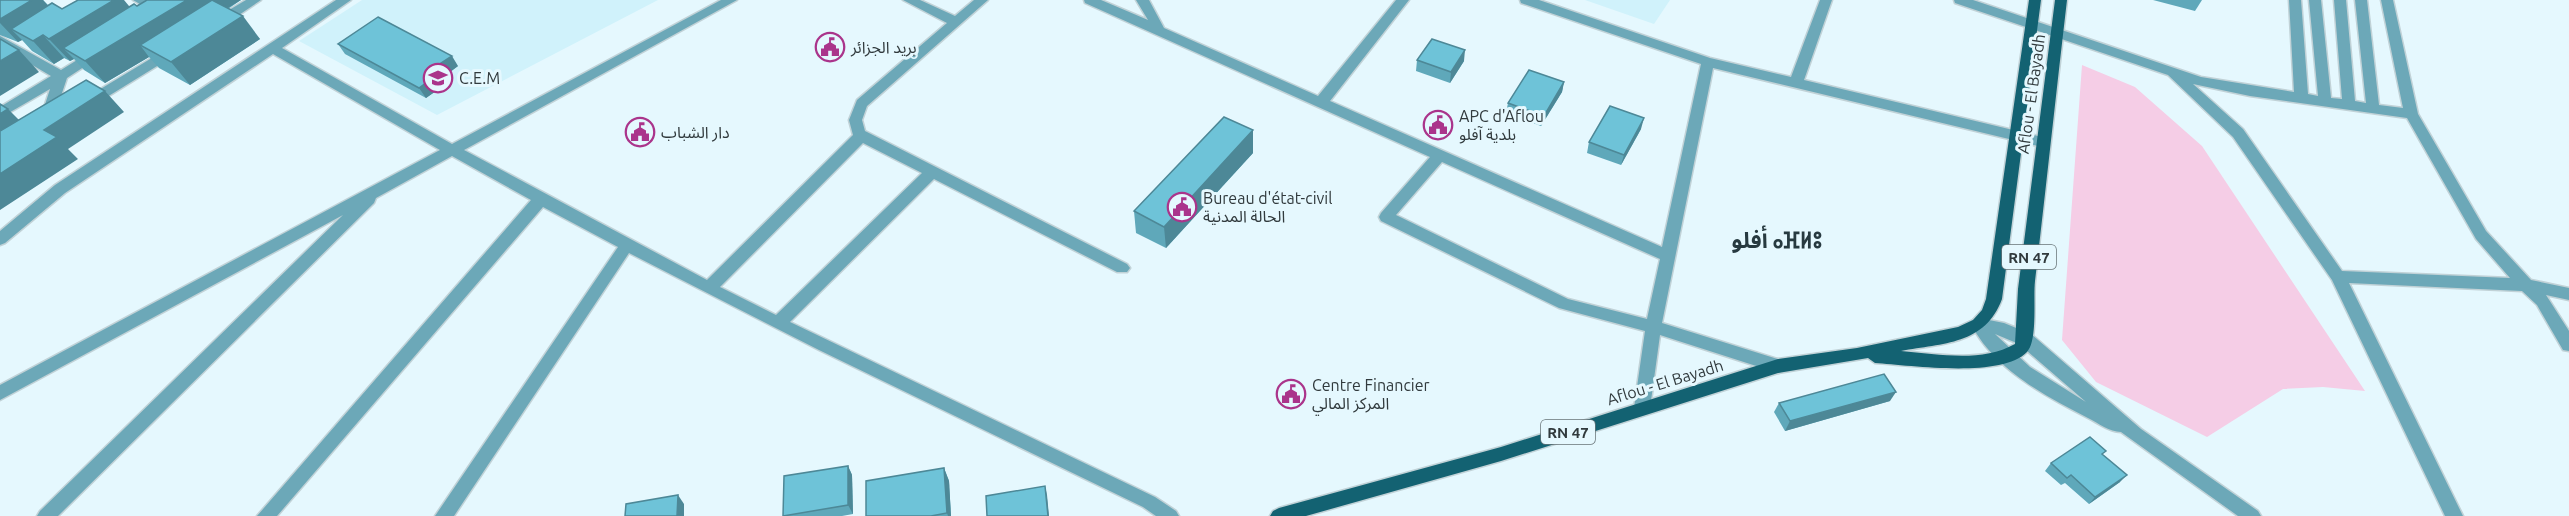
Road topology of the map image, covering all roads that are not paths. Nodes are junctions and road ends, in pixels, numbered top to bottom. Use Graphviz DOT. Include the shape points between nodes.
graph roads {
  1 [pos="139,0"];
  2 [pos="255,0"];
  3 [pos="731,0"];
  4 [pos="909,0"];
  5 [pos="982,0"];
  6 [pos="1090,0"];
  7 [pos="1142,0"];
  8 [pos="1403,0"];
  9 [pos="1526,0"];
  10 [pos="1826,0"];
  11 [pos="1960,0"];
  12 [pos="2035,0"];
  13 [pos="2061,0"];
  14 [pos="2295,0"];
  15 [pos="2315,0"];
  16 [pos="2340,0"];
  17 [pos="2361,0"];
  18 [pos="2387,0"];
  19 [pos="342,1"];
  20 [pos="957,22"];
  21 [pos="146,24"];
  22 [pos="2033,24"];
  23 [pos="1158,29"];
  24 [pos="204,31"];
  25 [pos="2058,35"];
  26 [pos="0,40"];
  27 [pos="36,40"];
  28 [pos="184,43"];
  29 [pos="108,47"];
  30 [pos="272,48"];
  31 [pos="14,54"];
  32 [pos="1708,62"];
  33 [pos="2174,74"];
  34 [pos="61,76"];
  35 [pos="1796,83"];
  36 [pos="2301,98"];
  37 [pos="2325,101"];
  38 [pos="1321,102"];
  39 [pos="2349,105"];
  40 [pos="2373,108"];
  41 [pos="0,113"];
  42 [pos="2411,114"];
  43 [pos="2016,135"];
  44 [pos="861,136"];
  45 [pos="2042,142"];
  46 [pos="450,150"];
  47 [pos="1440,156"];
  48 [pos="931,173"];
  49 [pos="382,186"];
  50 [pos="541,199"];
  51 [pos="0,239"];
  52 [pos="627,245"];
  53 [pos="1667,256"];
  54 [pos="1122,268"];
  55 [pos="2338,277"];
  56 [pos="2528,285"];
  57 [pos="709,288"];
  58 [pos="2569,294"];
  59 [pos="777,323"];
  60 [pos="1979,324"];
  61 [pos="1653,327"];
  62 [pos="2025,339"];
  63 [pos="2569,345"];
  64 [pos="1857,354"];
  65 [pos="2005,357"];
  66 [pos="1778,366"];
  67 [pos="0,393"];
  68 [pos="1642,408"];
  69 [pos="2135,434"];
  70 [pos="46,516"];
  71 [pos="266,516"];
  72 [pos="444,516"];
  73 [pos="1170,516"];
  74 [pos="1279,516"];
  75 [pos="2252,516"];
  76 [pos="2454,516"];
  1 -- 21 [label="street" via="169,9"];
  2 -- 24 [label="street"];
  3 -- 46 [label="street"];
  4 -- 20 [label="street"];
  5 -- 20 [label="street"];
  6 -- 23 [label="street"];
  7 -- 23 [label="street"];
  8 -- 38 [label="street"];
  9 -- 32 [label="street"];
  10 -- 35 [label="street"];
  11 -- 22 [label="street"];
  12 -- 22 [label="main road, Aflou - El Bayadh / RN 47"];
  13 -- 25 [label="main road, Aflou - El Bayadh / RN 47"];
  14 -- 36 [label="street"];
  15 -- 37 [label="street"];
  16 -- 39 [label="street"];
  17 -- 40 [label="street"];
  18 -- 42 [label="street"];
  19 -- 30 [label="street"];
  20 -- 44 [label="street" via="862,103 855,120"];
  22 -- 25 [label="street"];
  22 -- 43 [label="main road, Aflou - El Bayadh / RN 47"];
  23 -- 38 [label="street"];
  25 -- 33 [label="street"];
  25 -- 45 [label="main road, Aflou - El Bayadh / RN 47"];
  26 -- 31 [label="street"];
  27 -- 31 [label="street"];
  28 -- 34 [label="street" via="44,130"];
  29 -- 34 [label="street"];
  30 -- 46 [label="street"];
  30 -- 51 [label="street" via="60,189"];
  31 -- 34 [label="street"];
  32 -- 35 [label="street"];
  32 -- 53 [label="street"];
  33 -- 36 [label="street"];
  33 -- 55 [label="street" via="2238,133"];
  34 -- 41 [label="street"];
  35 -- 43 [label="street"];
  36 -- 37 [label="street"];
  37 -- 39 [label="street"];
  38 -- 47 [label="street"];
  39 -- 40 [label="street"];
  40 -- 42 [label="street"];
  42 -- 56 [label="street" via="2481,234 2511,271"];
  43 -- 45 [label="street"];
  43 -- 60 [label="main road, Aflou - El Bayadh / RN 47" via="1994,299"];
  44 -- 48 [label="street"];
  44 -- 57 [label="street"];
  45 -- 62 [label="main road, Aflou - El Bayadh / RN 47" via="2026,289"];
  46 -- 49 [label="street"];
  46 -- 50 [label="street"];
  47 -- 53 [label="street"];
  47 -- 61 [label="street" via="1386,217 1564,304"];
  48 -- 54 [label="street"];
  48 -- 59 [label="street"];
  49 -- 67 [label="street"];
  49 -- 70 [label="street"];
  50 -- 52 [label="street"];
  50 -- 71 [label="street"];
  52 -- 57 [label="street"];
  52 -- 72 [label="street"];
  53 -- 61 [label="street"];
  55 -- 56 [label="street"];
  55 -- 76 [label="street"];
  56 -- 58 [label="street"];
  56 -- 63 [label="street"];
  57 -- 59 [label="street"];
  59 -- 73 [label="street" via="1149,502"];
  60 -- 62 [label="street"];
  60 -- 64 [label="main road, Aflou - El Bayadh / RN 47" via="1961,333"];
  60 -- 65 [label="street"];
  61 -- 66 [label="street"];
  61 -- 68 [label="street"];
  62 -- 65 [label="main road" via="2021,348"];
  62 -- 69 [label="street"];
  64 -- 65 [label="main road, Aflou - El Bayadh / RN 47" via="1966,363"];
  64 -- 66 [label="main road, Aflou - El Bayadh / RN 47"];
  65 -- 69 [label="street" via="2049,389"];
  66 -- 68 [label="main road, Aflou - El Bayadh / RN 47"];
  68 -- 74 [label="main road, Aflou - El Bayadh / RN 47" via="1501,454"];
  69 -- 75 [label="street"];
}
